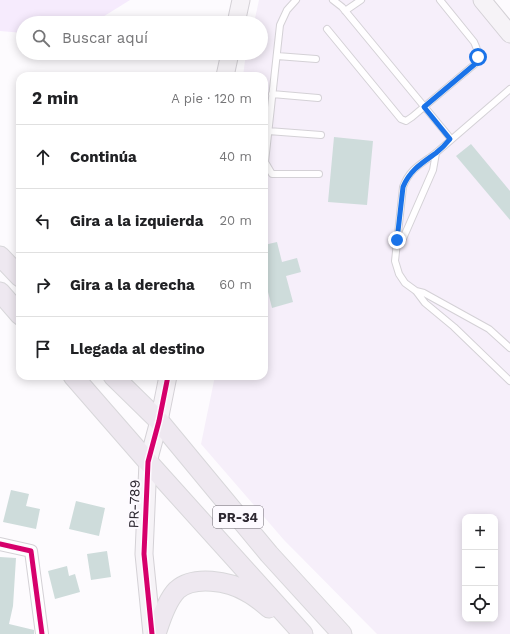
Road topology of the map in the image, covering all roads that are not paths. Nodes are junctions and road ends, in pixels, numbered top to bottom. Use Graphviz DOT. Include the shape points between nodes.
graph roads {
  1 [pos="241,0"];
  2 [pos="296,0"];
  3 [pos="333,0"];
  4 [pos="361,0"];
  5 [pos="440,0"];
  6 [pos="482,0"];
  7 [pos="345,11"];
  8 [pos="238,16"];
  9 [pos="327,29"];
  10 [pos="510,34"];
  11 [pos="276,56"];
  12 [pos="316,59"];
  13 [pos="228,60"];
  14 [pos="226,72"];
  15 [pos="510,90"];
  16 [pos="272,94"];
  17 [pos="318,98"];
  18 [pos="424,107"];
  19 [pos="268,131"];
  20 [pos="321,135"];
  21 [pos="450,139"];
  22 [pos="436,153"];
  23 [pos="268,167"];
  24 [pos="319,174"];
  25 [pos="398,245"];
  26 [pos="0,256"];
  27 [pos="16,274"];
  28 [pos="416,291"];
  29 [pos="0,292"];
  30 [pos="16,310"];
  31 [pos="510,348"];
  32 [pos="76,380"];
  33 [pos="117,380"];
  34 [pos="167,380"];
  35 [pos="510,381"];
  36 [pos="159,421"];
  37 [pos="148,462"];
  38 [pos="0,544"];
  39 [pos="302,633"];
  40 [pos="42,634"];
  41 [pos="152,634"];
  42 [pos="156,634"];
  43 [pos="342,634"];
  1 -- 8 [label="street"];
  2 -- 11 [label="lane" via="287,10 280,25"];
  3 -- 7 [label="lane"];
  4 -- 7 [label="lane"];
  5 -- 18 [label="lane" via="474,42 478,49 478,57 475,64"];
  6 -- 10 [label="street"];
  7 -- 18 [label="lane"];
  9 -- 18 [label="lane" via="401,119 406,120"];
  11 -- 12 [label="lane"];
  11 -- 16 [label="lane"];
  13 -- 14 [label="street"];
  15 -- 21 [label="lane"];
  16 -- 17 [label="lane"];
  16 -- 19 [label="lane"];
  18 -- 21 [label="lane"];
  19 -- 20 [label="lane"];
  21 -- 22 [label="lane"];
  22 -- 25 [label="lane" via="434,170 418,208"];
  22 -- 25 [label="lane" via="414,169 406,179 403,187"];
  23 -- 24 [label="lane" via="272,174"];
  25 -- 28 [label="lane" via="395,261 397,269 405,283"];
  26 -- 27 [label="main road"];
  28 -- 31 [label="lane" via="484,326"];
  28 -- 35 [label="lane"];
  29 -- 30 [label="main road"];
  32 -- 37 [label="main road, PR-34"];
  33 -- 36 [label="main road, PR-34"];
  34 -- 36 [label="street, PR-789 / PR-789"];
  36 -- 37 [label="street, PR-789 / PR-789"];
  36 -- 43 [label="main road, PR-34" via="269,554"];
  37 -- 39 [label="main road, PR-34"];
  37 -- 41 [label="street, PR-789 / PR-789" via="144,554"];
  38 -- 40 [label="street" via="31,551"];
  39 -- 42 [label="main road" via="246,591 210,581 190,582 177,591 161,615"];
}
